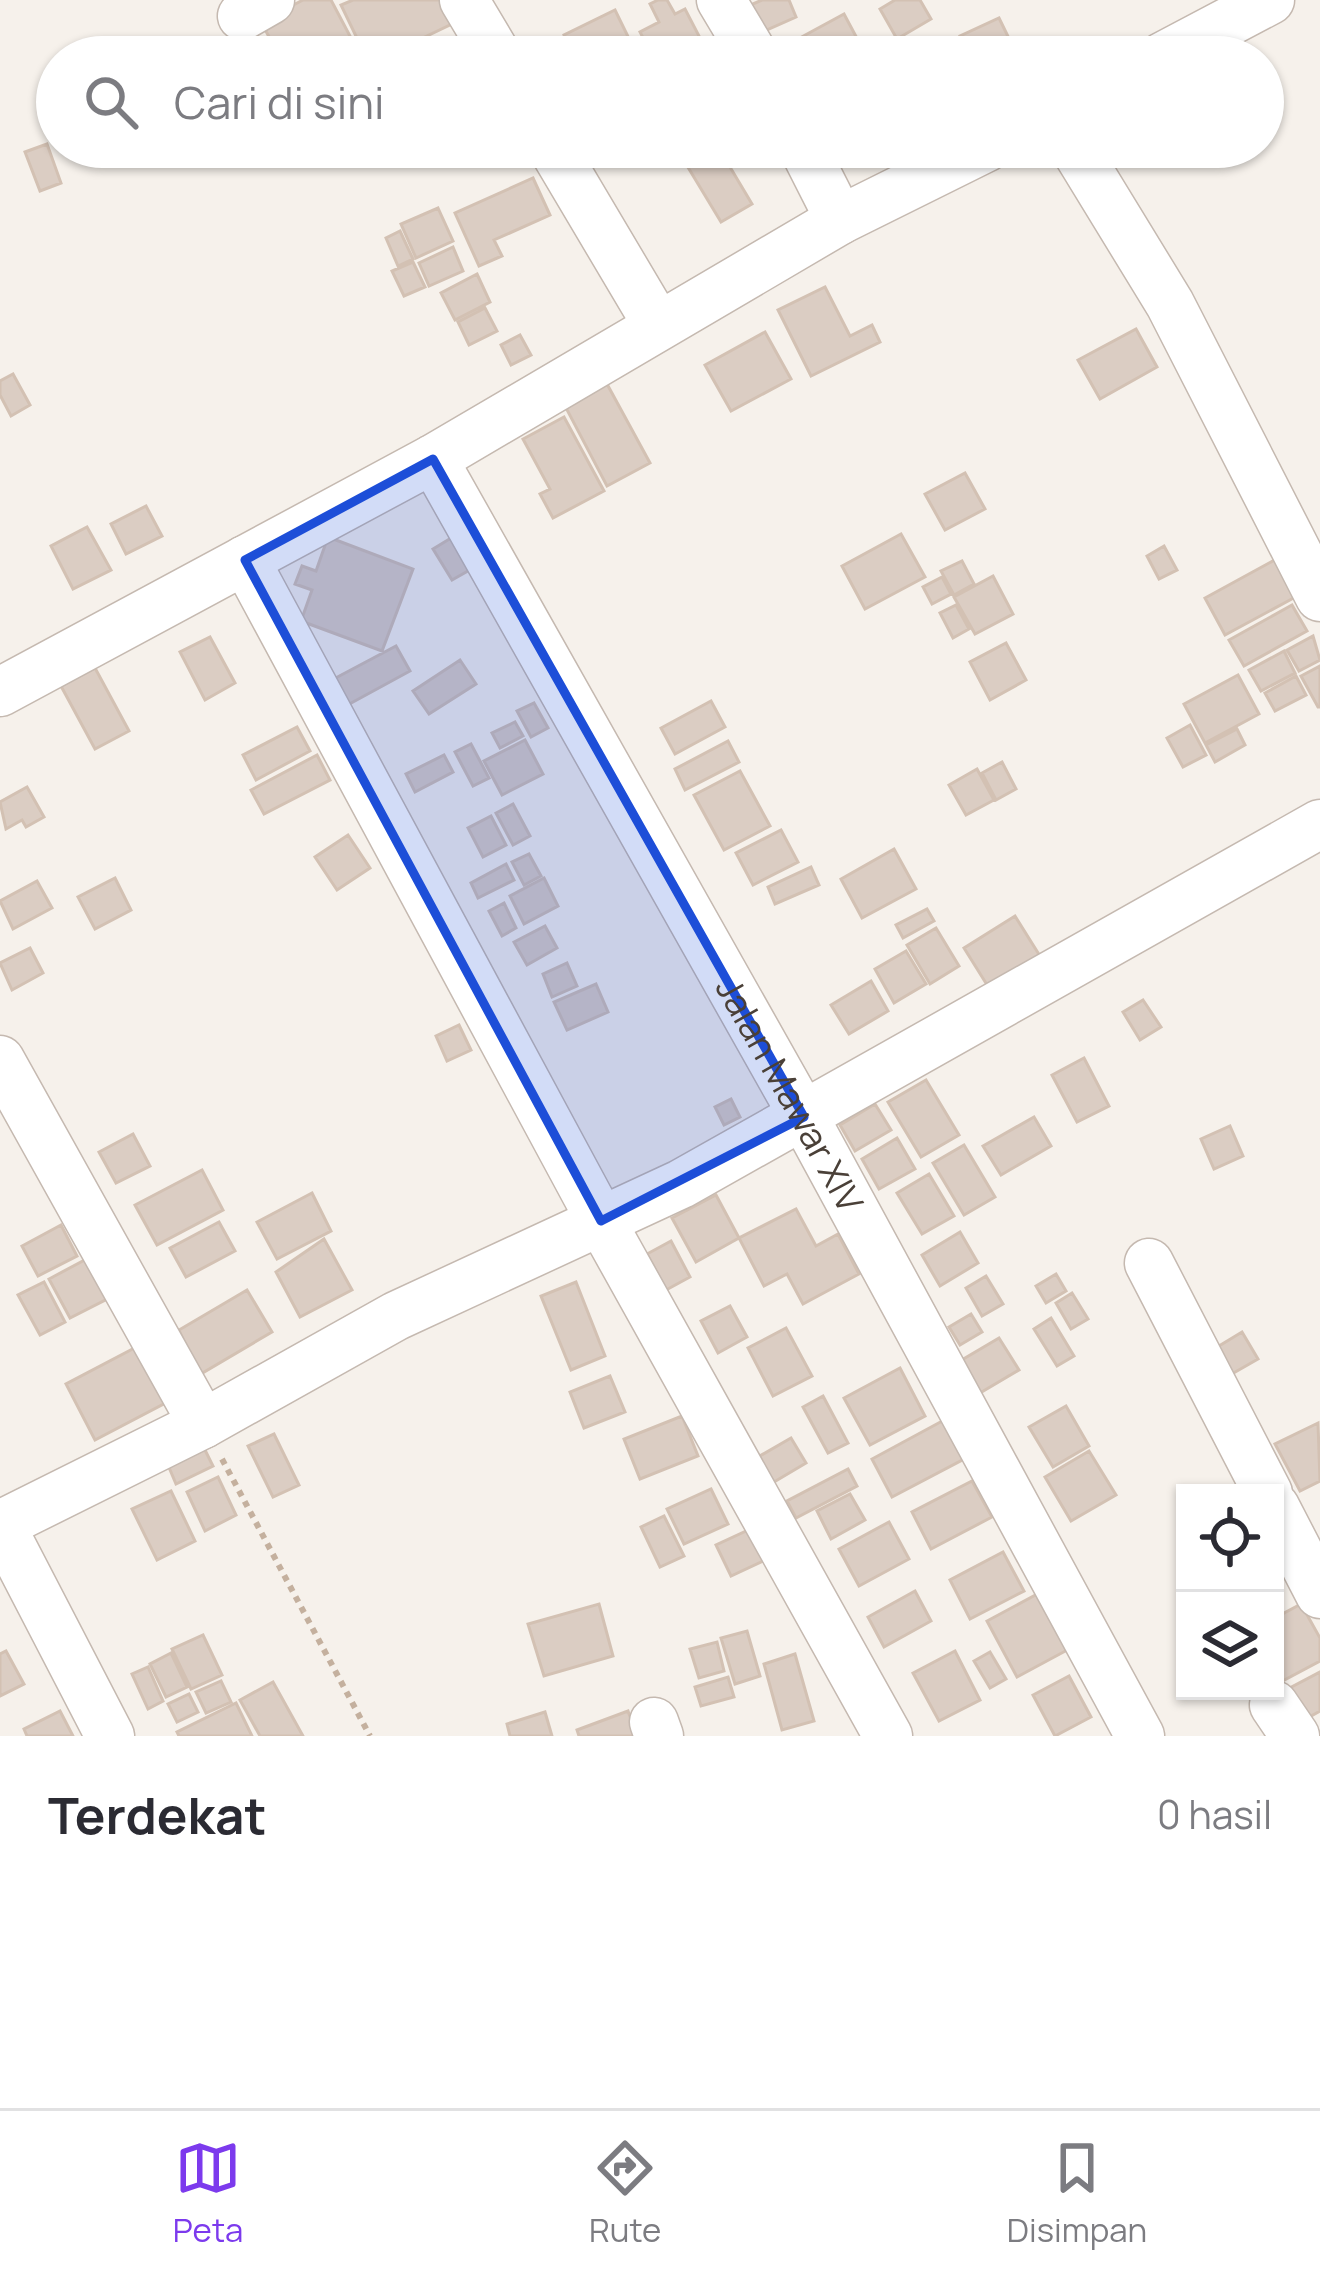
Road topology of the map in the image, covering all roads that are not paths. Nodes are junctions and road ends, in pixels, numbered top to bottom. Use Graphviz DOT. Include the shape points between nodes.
graph roads {
  1 [pos="464,0"];
  2 [pos="721,0"];
  3 [pos="1270,0"];
  4 [pos="485,36"];
  5 [pos="742,36"];
  6 [pos="1202,36"];
  7 [pos="564,168"];
  8 [pos="813,168"];
  9 [pos="945,168"];
  10 [pos="1087,168"];
  11 [pos="839,220"];
  12 [pos="657,324"];
  13 [pos="433,459"];
  14 [pos="245,560"];
  15 [pos="1320,597"];
  16 [pos="0,692"];
  17 [pos="1320,824"];
  18 [pos="0,1060"];
  19 [pos="804,1117"];
  20 [pos="601,1221"];
  21 [pos="1149,1263"];
  22 [pos="203,1424"];
  23 [pos="1263,1484"];
  24 [pos="0,1524"];
  25 [pos="1284,1524"];
  26 [pos="1320,1594"];
  27 [pos="110,1736"];
  28 [pos="888,1736"];
  29 [pos="1141,1736"];
  1 -- 4 [label="street"];
  2 -- 5 [label="street"];
  3 -- 6 [label="street"];
  7 -- 12 [label="street"];
  8 -- 11 [label="street"];
  9 -- 11 [label="street"];
  10 -- 15 [label="street" via="1170,304"];
  11 -- 12 [label="street"];
  12 -- 13 [label="street"];
  13 -- 14 [label="street"];
  13 -- 19 [label="street, Jalan Mawar XIV"];
  14 -- 16 [label="street"];
  14 -- 20 [label="street"];
  17 -- 19 [label="street"];
  18 -- 22 [label="street"];
  19 -- 20 [label="street"];
  19 -- 29 [label="street, Jalan Mawar XIV"];
  20 -- 22 [label="street" via="396,1316"];
  20 -- 28 [label="street"];
  21 -- 23 [label="street"];
  22 -- 24 [label="street"];
  24 -- 27 [label="street"];
  25 -- 26 [label="street"];
}
